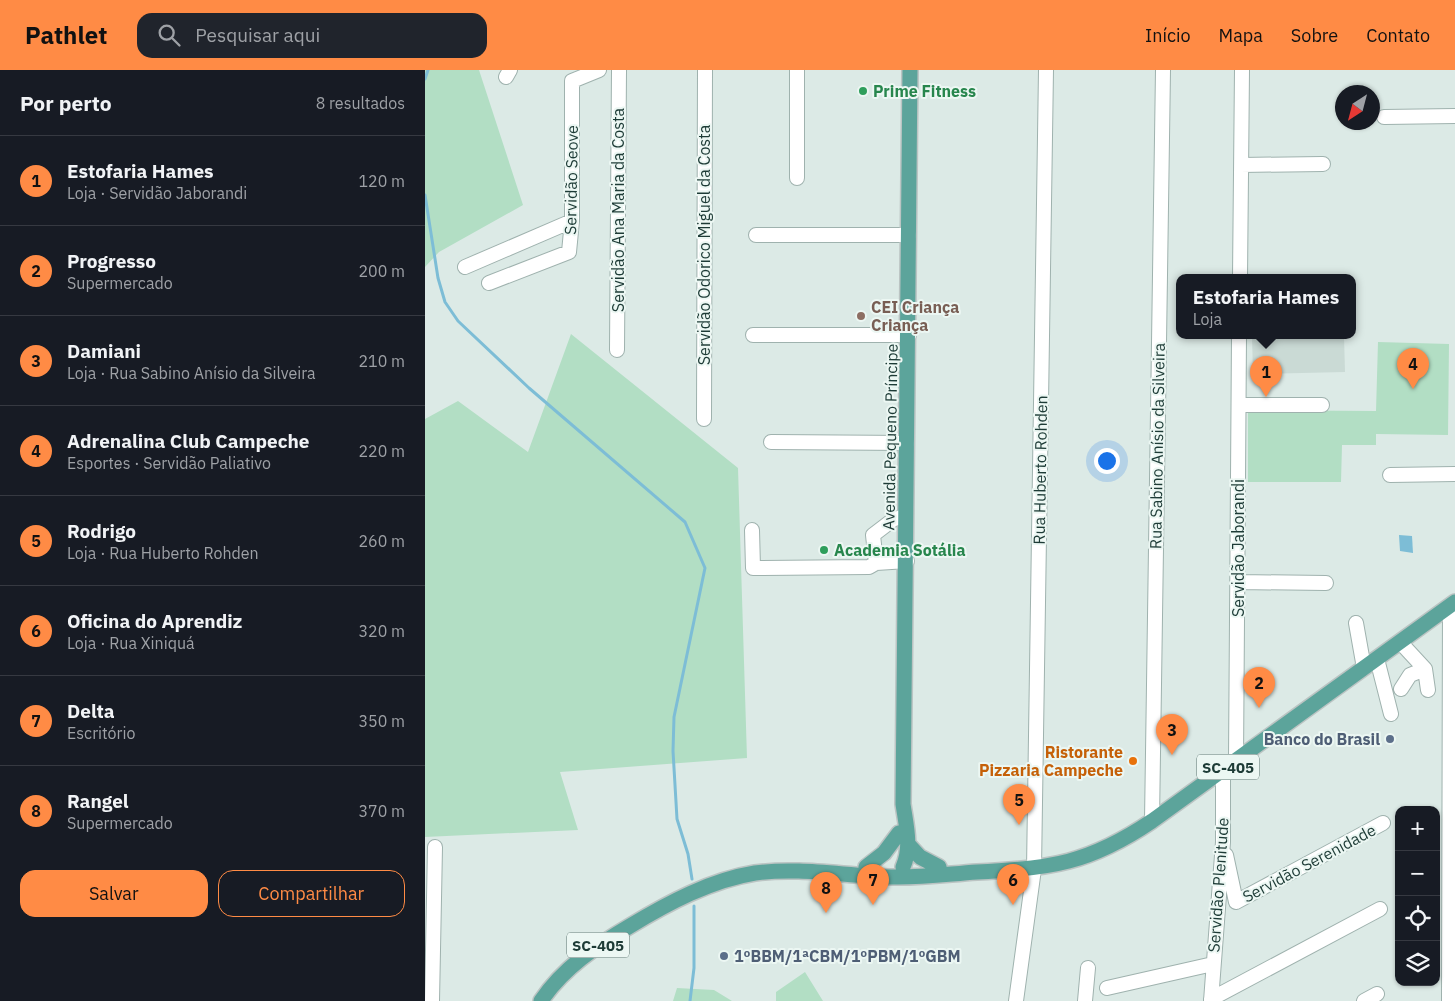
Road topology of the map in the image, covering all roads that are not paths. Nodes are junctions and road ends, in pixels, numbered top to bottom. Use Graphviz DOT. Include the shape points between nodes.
graph roads {
  1 [pos="599,70"];
  2 [pos="619,70"];
  3 [pos="705,70"];
  4 [pos="797,70"];
  5 [pos="910,70"];
  6 [pos="1046,70"];
  7 [pos="1163,70"];
  8 [pos="1244,70"];
  9 [pos="1455,116"];
  10 [pos="1384,117"];
  11 [pos="1323,164"];
  12 [pos="1241,165"];
  13 [pos="797,178"];
  14 [pos="572,221"];
  15 [pos="756,235"];
  16 [pos="909,235"];
  17 [pos="465,267"];
  18 [pos="1240,274"];
  19 [pos="489,283"];
  20 [pos="753,335"];
  21 [pos="909,335"];
  22 [pos="1239,339"];
  23 [pos="617,350"];
  24 [pos="1239,405"];
  25 [pos="1323,405"];
  26 [pos="704,420"];
  27 [pos="771,442"];
  28 [pos="907,443"];
  29 [pos="1455,474"];
  30 [pos="1391,475"];
  31 [pos="906,516"];
  32 [pos="752,530"];
  33 [pos="907,561"];
  34 [pos="876,562"];
  35 [pos="1237,582"];
  36 [pos="1326,583"];
  37 [pos="1452,604"];
  38 [pos="1356,623"];
  39 [pos="1400,642"];
  40 [pos="1377,659"];
  41 [pos="1364,668"];
  42 [pos="1425,669"];
  43 [pos="1401,689"];
  44 [pos="1428,690"];
  45 [pos="1391,714"];
  46 [pos="1236,760"];
  47 [pos="1223,770"];
  48 [pos="1152,821"];
  49 [pos="1383,824"];
  50 [pos="903,839"];
  51 [pos="1223,842"];
  52 [pos="435,847"];
  53 [pos="866,867"];
  54 [pos="939,867"];
  55 [pos="1034,870"];
  56 [pos="820,872"];
  57 [pos="903,872"];
  58 [pos="976,872"];
  59 [pos="1380,909"];
  60 [pos="1213,964"];
  61 [pos="1088,968"];
  62 [pos="1107,988"];
  63 [pos="1377,994"];
  64 [pos="1211,1000"];
  65 [pos="432,1001"];
  66 [pos="541,1001"];
  67 [pos="1016,1001"];
  68 [pos="1085,1001"];
  69 [pos="1364,1001"];
  70 [pos="1449,1001"];
  1 -- 14 [label="street, Servidão Seove" via="573,81"];
  2 -- 23 [label="street, Servidão Ana Maria da Costa"];
  3 -- 26 [label="street, Servidão Odorico Miguel da Costa"];
  4 -- 13 [label="street"];
  5 -- 16 [label="main road, Avenida Pequeno Príncipe"];
  6 -- 55 [label="street, Rua Huberto Rohden"];
  7 -- 48 [label="street, Rua Sabino Anísio da Silveira"];
  8 -- 12 [label="street"];
  9 -- 10 [label="street"];
  11 -- 12 [label="street"];
  12 -- 18 [label="street"];
  14 -- 17 [label="street"];
  14 -- 19 [label="street, Servidão Seove" via="569,252"];
  15 -- 16 [label="street"];
  16 -- 21 [label="main road, Avenida Pequeno Príncipe"];
  20 -- 21 [label="street"];
  21 -- 28 [label="main road, Avenida Pequeno Príncipe"];
  22 -- 24 [label="street, Servidão Jaborandi"];
  24 -- 25 [label="street"];
  24 -- 35 [label="street, Servidão Jaborandi"];
  27 -- 28 [label="street"];
  28 -- 31 [label="main road, Avenida Pequeno Príncipe"];
  29 -- 30 [label="street"];
  31 -- 33 [label="main road, Avenida Pequeno Príncipe"];
  31 -- 34 [label="street" via="894,519 873,535"];
  32 -- 34 [label="street" via="753,568 869,567"];
  33 -- 34 [label="street"];
  33 -- 50 [label="main road, Avenida Pequeno Príncipe"];
  35 -- 36 [label="street"];
  35 -- 46 [label="street, Servidão Jaborandi"];
  37 -- 39 [label="main road, SC-405"];
  37 -- 70 [label="street"];
  38 -- 41 [label="street"];
  39 -- 40 [label="main road, SC-405"];
  39 -- 42 [label="street"];
  40 -- 41 [label="main road, SC-405"];
  40 -- 45 [label="street"];
  41 -- 46 [label="main road, SC-405"];
  42 -- 43 [label="street" via="1410,675"];
  42 -- 44 [label="street"];
  46 -- 47 [label="main road, SC-405"];
  47 -- 48 [label="main road, SC-405"];
  47 -- 51 [label="street, Servidão Plenitude"];
  48 -- 55 [label="main road, SC-405" via="1117,844 1071,862"];
  49 -- 51 [label="street, Servidão Serenidade" via="1236,902"];
  50 -- 53 [label="main road"];
  50 -- 54 [label="main road" via="920,857"];
  50 -- 57 [label="main road, Avenida Pequeno Príncipe" via="899,858"];
  51 -- 60 [label="street, Servidão Plenitude"];
  52 -- 65 [label="street"];
  53 -- 56 [label="main road, SC-405"];
  53 -- 57 [label="main road, SC-405"];
  54 -- 57 [label="main road, SC-405"];
  54 -- 58 [label="main road, SC-405"];
  55 -- 58 [label="main road, SC-405"];
  55 -- 67 [label="street, Rua Huberto Rohden"];
  56 -- 57 [label="main road, SC-405"];
  56 -- 66 [label="main road, SC-405" via="752,874 688,894 591,950 558,980"];
  57 -- 58 [label="main road, SC-405" via="945,876"];
  59 -- 64 [label="street"];
  60 -- 62 [label="street"];
  60 -- 64 [label="street, Servidão Plenitude"];
  61 -- 68 [label="street"];
  63 -- 69 [label="street"];
}
